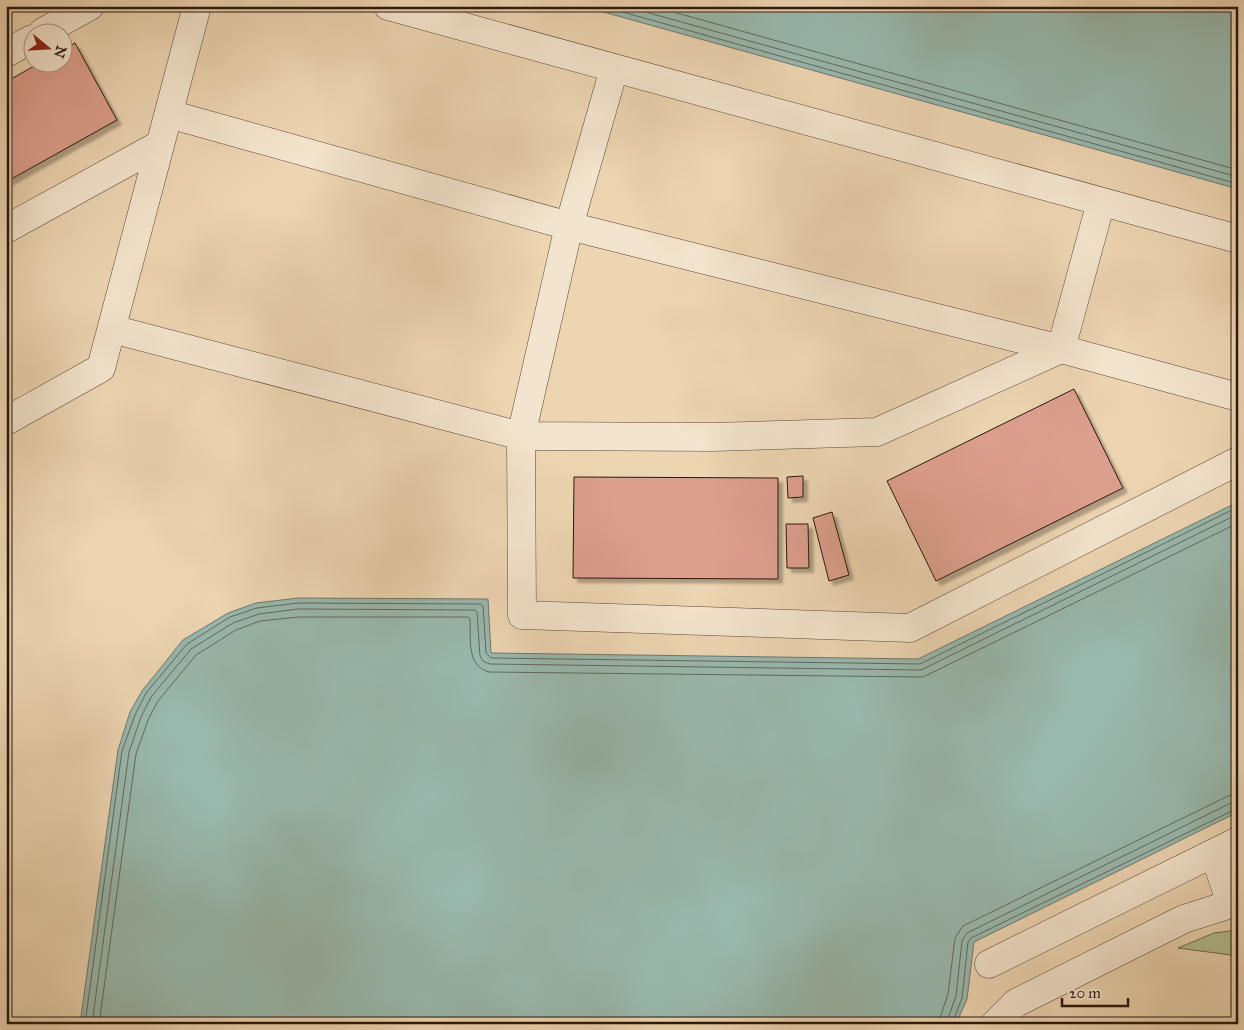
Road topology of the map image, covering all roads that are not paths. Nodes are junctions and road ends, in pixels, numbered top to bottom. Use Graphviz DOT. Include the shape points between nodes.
graph roads {
  1 [pos="90,6"];
  2 [pos="198,6"];
  3 [pos="388,6"];
  4 [pos="61,22"];
  5 [pos="22,44"];
  6 [pos="6,53"];
  7 [pos="614,69"];
  8 [pos="169,114"];
  9 [pos="159,145"];
  10 [pos="1101,202"];
  11 [pos="569,226"];
  12 [pos="6,229"];
  13 [pos="1238,239"];
  14 [pos="112,330"];
  15 [pos="1061,349"];
  16 [pos="1238,397"];
  17 [pos="6,421"];
  18 [pos="521,436"];
  19 [pos="1238,461"];
  20 [pos="1238,841"];
  21 [pos="1214,853"];
  22 [pos="1234,904"];
  23 [pos="989,964"];
  24 [pos="995,1024"];
  1 -- 4 [label="street"];
  2 -- 8 [label="street"];
  3 -- 7 [label="street"];
  5 -- 6 [label="street"];
  7 -- 10 [label="street"];
  7 -- 11 [label="street"];
  8 -- 9 [label="street"];
  8 -- 11 [label="street"];
  9 -- 12 [label="street"];
  9 -- 14 [label="street"];
  10 -- 13 [label="street"];
  10 -- 15 [label="street"];
  11 -- 15 [label="street"];
  11 -- 18 [label="street"];
  14 -- 17 [label="street" via="101,368"];
  14 -- 18 [label="street"];
  15 -- 16 [label="street"];
  15 -- 18 [label="street" via="877,432 713,437"];
  18 -- 19 [label="street" via="522,615 542,616 910,628"];
  20 -- 21 [label="street"];
  21 -- 22 [label="street"];
  21 -- 23 [label="street"];
  22 -- 24 [label="street" via="1184,919 1016,1002"];
}
